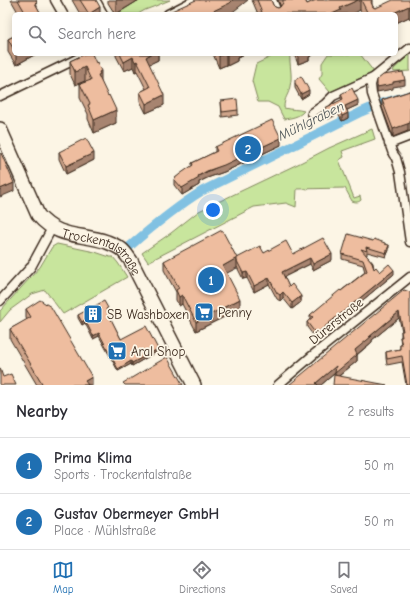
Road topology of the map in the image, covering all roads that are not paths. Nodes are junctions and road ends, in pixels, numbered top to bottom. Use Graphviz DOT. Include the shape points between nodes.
graph roads {
  1 [pos="55,0"];
  2 [pos="195,0"];
  3 [pos="272,0"];
  4 [pos="97,1"];
  5 [pos="62,12"];
  6 [pos="102,12"];
  7 [pos="172,12"];
  8 [pos="277,12"];
  9 [pos="410,48"];
  10 [pos="83,56"];
  11 [pos="373,78"];
  12 [pos="0,96"];
  13 [pos="312,113"];
  14 [pos="0,129"];
  15 [pos="410,136"];
  16 [pos="389,144"];
  17 [pos="52,228"];
  18 [pos="410,242"];
  19 [pos="410,277"];
  20 [pos="0,301"];
  21 [pos="194,385"];
  22 [pos="278,385"];
  1 -- 5 [label="street"];
  2 -- 7 [label="street"];
  3 -- 8 [label="street"];
  4 -- 6 [label="street"];
  9 -- 11 [label="street"];
  10 -- 12 [label="street"];
  11 -- 13 [label="street" via="333,96"];
  11 -- 16 [label="street" via="371,89"];
  14 -- 17 [label="main road, Trockentalstraße" via="38,215"];
  15 -- 16 [label="street"];
  16 -- 18 [label="street" via="400,172"];
  17 -- 20 [label="street" via="31,267"];
  17 -- 21 [label="main road, Trockentalstraße" via="63,233 109,243 123,250 137,272"];
  19 -- 22 [label="street, Dürerstraße"];
}
